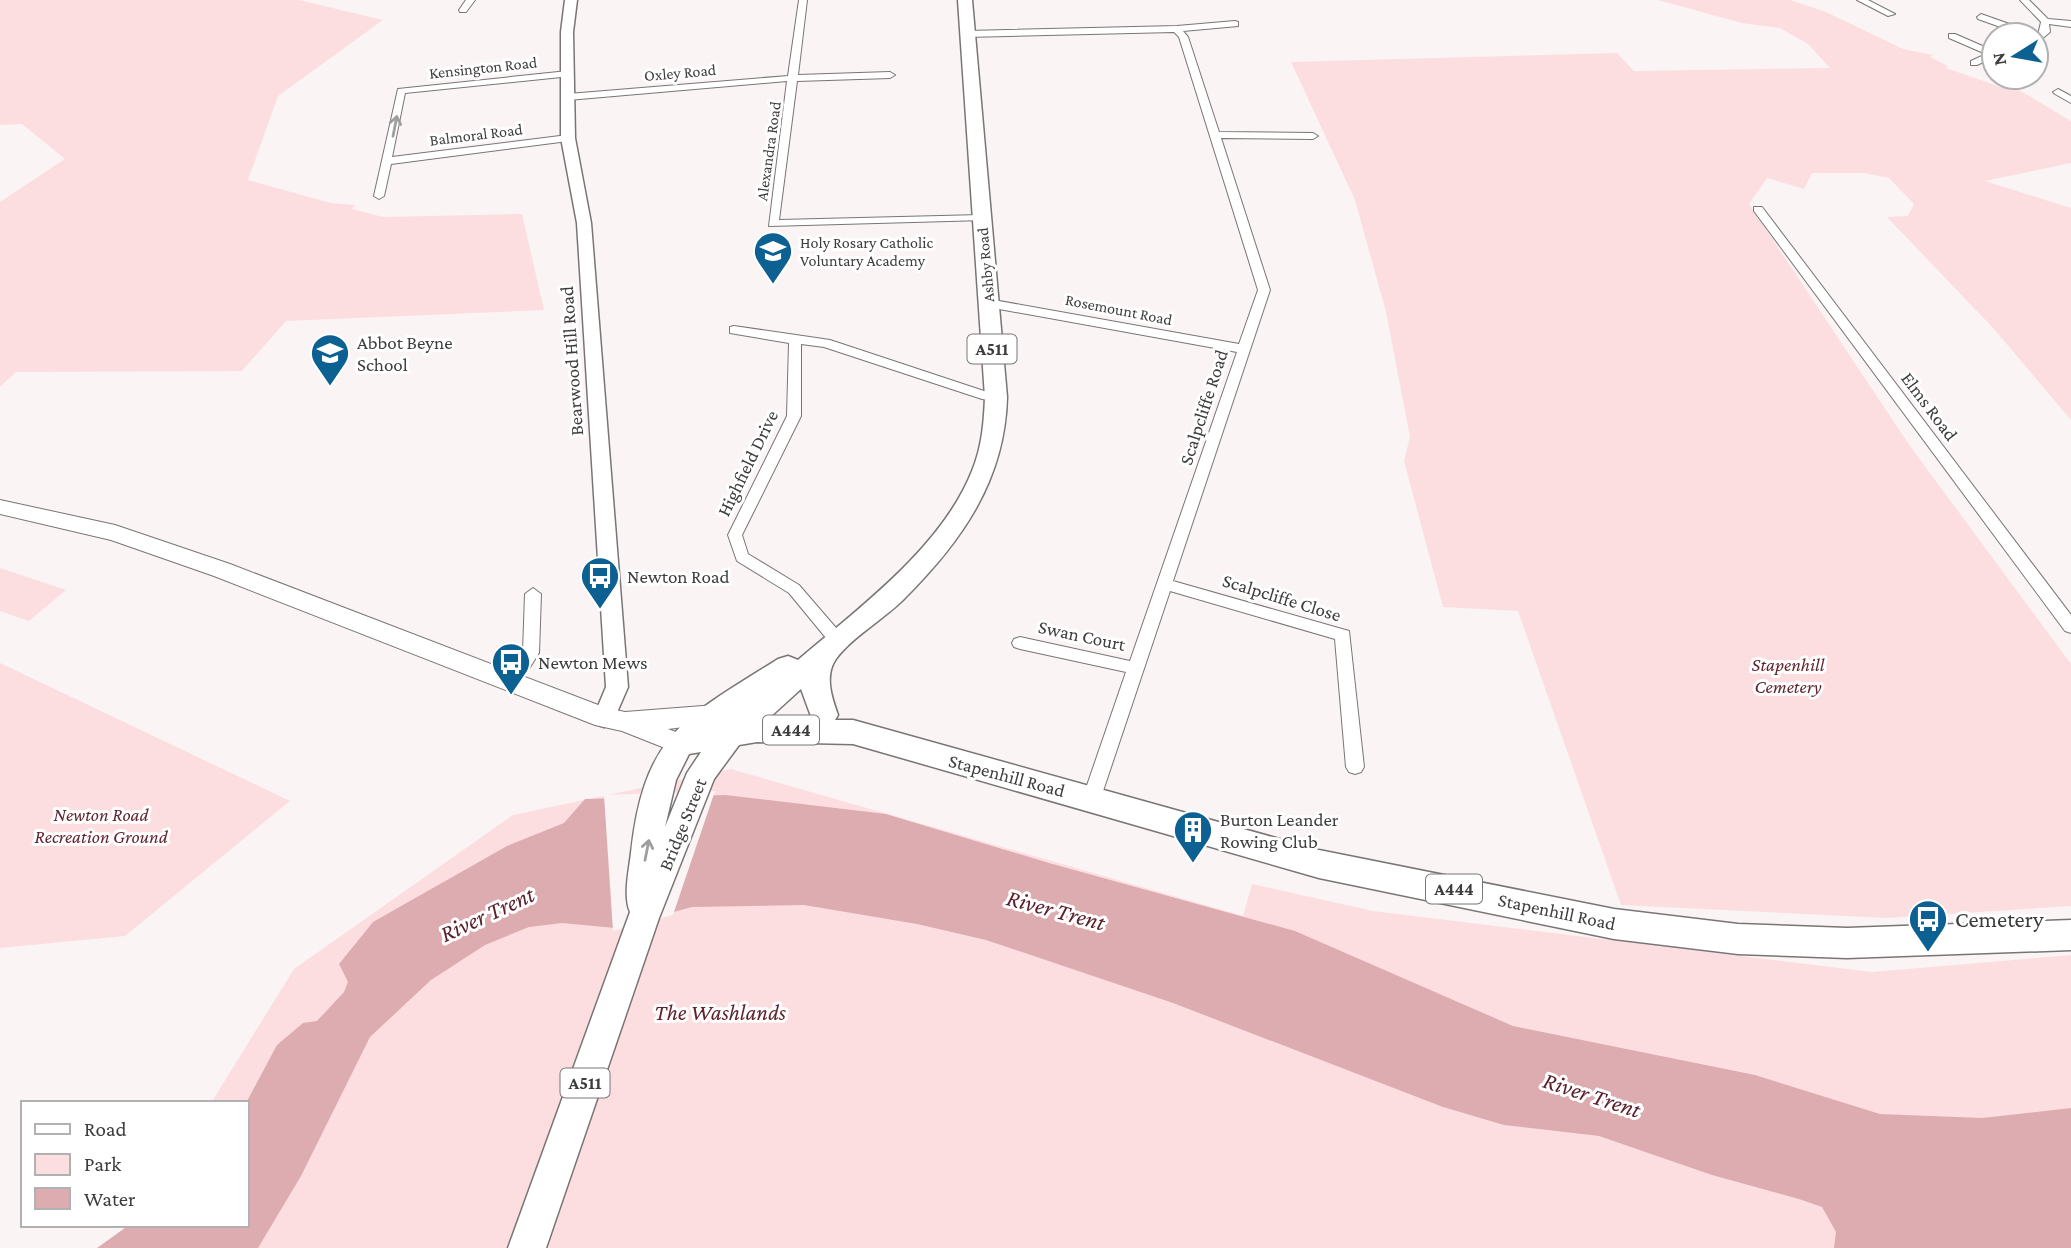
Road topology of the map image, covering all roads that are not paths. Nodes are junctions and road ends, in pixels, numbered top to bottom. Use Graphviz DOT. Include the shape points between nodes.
graph roads {
  1 [pos="471,0"];
  2 [pos="571,0"];
  3 [pos="803,0"];
  4 [pos="965,0"];
  5 [pos="1861,0"];
  6 [pos="2024,0"];
  7 [pos="463,10"];
  8 [pos="1891,14"];
  9 [pos="2045,21"];
  10 [pos="2050,22"];
  11 [pos="1235,24"];
  12 [pos="2071,24"];
  13 [pos="1177,29"];
  14 [pos="967,34"];
  15 [pos="1952,36"];
  16 [pos="1980,48"];
  17 [pos="1980,60"];
  18 [pos="1974,63"];
  19 [pos="568,74"];
  20 [pos="890,75"];
  21 [pos="794,78"];
  22 [pos="2058,92"];
  23 [pos="568,97"];
  24 [pos="2071,100"];
  25 [pos="1214,135"];
  26 [pos="1313,135"];
  27 [pos="568,138"];
  28 [pos="388,161"];
  29 [pos="379,196"];
  30 [pos="1758,209"];
  31 [pos="981,218"];
  32 [pos="988,303"];
  33 [pos="734,330"];
  34 [pos="795,340"];
  35 [pos="1243,349"];
  36 [pos="996,397"];
  37 [pos="0,507"];
  38 [pos="1165,584"];
  39 [pos="533,594"];
  40 [pos="2071,626"];
  41 [pos="1020,643"];
  42 [pos="830,647"];
  43 [pos="1135,668"];
  44 [pos="512,681"];
  45 [pos="761,709"];
  46 [pos="824,715"];
  47 [pos="615,720"];
  48 [pos="723,725"];
  49 [pos="853,732"];
  50 [pos="673,756"];
  51 [pos="1355,767"];
  52 [pos="1092,797"];
  53 [pos="643,918"];
  54 [pos="2071,935"];
  55 [pos="527,1248"];
  1 -- 7 [label="street"];
  2 -- 19 [label="street, Bearwood Hill Road"];
  3 -- 21 [label="street, Alexandra Road"];
  4 -- 14 [label="highway, Ashby Road / A511"];
  5 -- 8 [label="street"];
  6 -- 9 [label="street"];
  10 -- 12 [label="street"];
  11 -- 13 [label="street"];
  13 -- 14 [label="street"];
  13 -- 25 [label="street, Scalpcliffe Road"];
  14 -- 31 [label="highway, Ashby Road / A511"];
  15 -- 16 [label="street"];
  17 -- 18 [label="street"];
  19 -- 23 [label="street, Bearwood Hill Road"];
  28 -- 19 [label="street, Kensington Road, one-way" via="401,92"];
  20 -- 21 [label="street, Oxley Road"];
  21 -- 23 [label="street, Oxley Road"];
  21 -- 31 [label="street, Alexandra Road" via="774,224"];
  22 -- 24 [label="street"];
  23 -- 27 [label="street, Bearwood Hill Road"];
  25 -- 26 [label="street"];
  25 -- 35 [label="street, Scalpcliffe Road" via="1264,290"];
  27 -- 28 [label="street, Balmoral Road"];
  27 -- 47 [label="street, Bearwood Hill Road" via="584,223 617,687"];
  28 -- 29 [label="street"];
  30 -- 40 [label="street, Elms Road"];
  31 -- 32 [label="highway, Ashby Road / A511"];
  32 -- 35 [label="street, Rosemount Road"];
  32 -- 36 [label="highway, Ashby Road / A511"];
  33 -- 34 [label="street"];
  34 -- 36 [label="street" via="826,343"];
  34 -- 42 [label="street, Highfield Drive" via="794,416 734,535 742,557 794,589"];
  35 -- 38 [label="street, Scalpcliffe Road"];
  36 -- 42 [label="highway, Ashby Road / A511" via="995,429 984,471 959,519 895,592"];
  37 -- 44 [label="main road" via="115,533"];
  38 -- 43 [label="street, Scalpcliffe Road"];
  38 -- 51 [label="street, Scalpcliffe Close" via="1343,635"];
  39 -- 44 [label="street" via="531,653"];
  41 -- 43 [label="street, Swan Court"];
  42 -- 45 [label="highway, A511"];
  42 -- 46 [label="highway, A444" via="815,689"];
  42 -- 48 [label="highway, A511" via="788,667"];
  43 -- 52 [label="street, Scalpcliffe Road"];
  44 -- 47 [label="main road"];
  45 -- 46 [label="highway, A444"];
  45 -- 48 [label="highway, A511"];
  46 -- 49 [label="highway, A444"];
  47 -- 48 [label="main road"];
  47 -- 50 [label="main road"];
  48 -- 49 [label="highway, A444"];
  48 -- 50 [label="highway, A444"];
  48 -- 53 [label="highway, Bridge Street / A511"];
  49 -- 52 [label="highway, Stapenhill Road / A444"];
  53 -- 50 [label="highway, Bridge Street / A511, one-way" via="645,863"];
  52 -- 54 [label="highway, Stapenhill Road / A444" via="1319,864 1614,924 1738,939 1847,943"];
  53 -- 55 [label="highway, Bridge Street / A511"];
}
